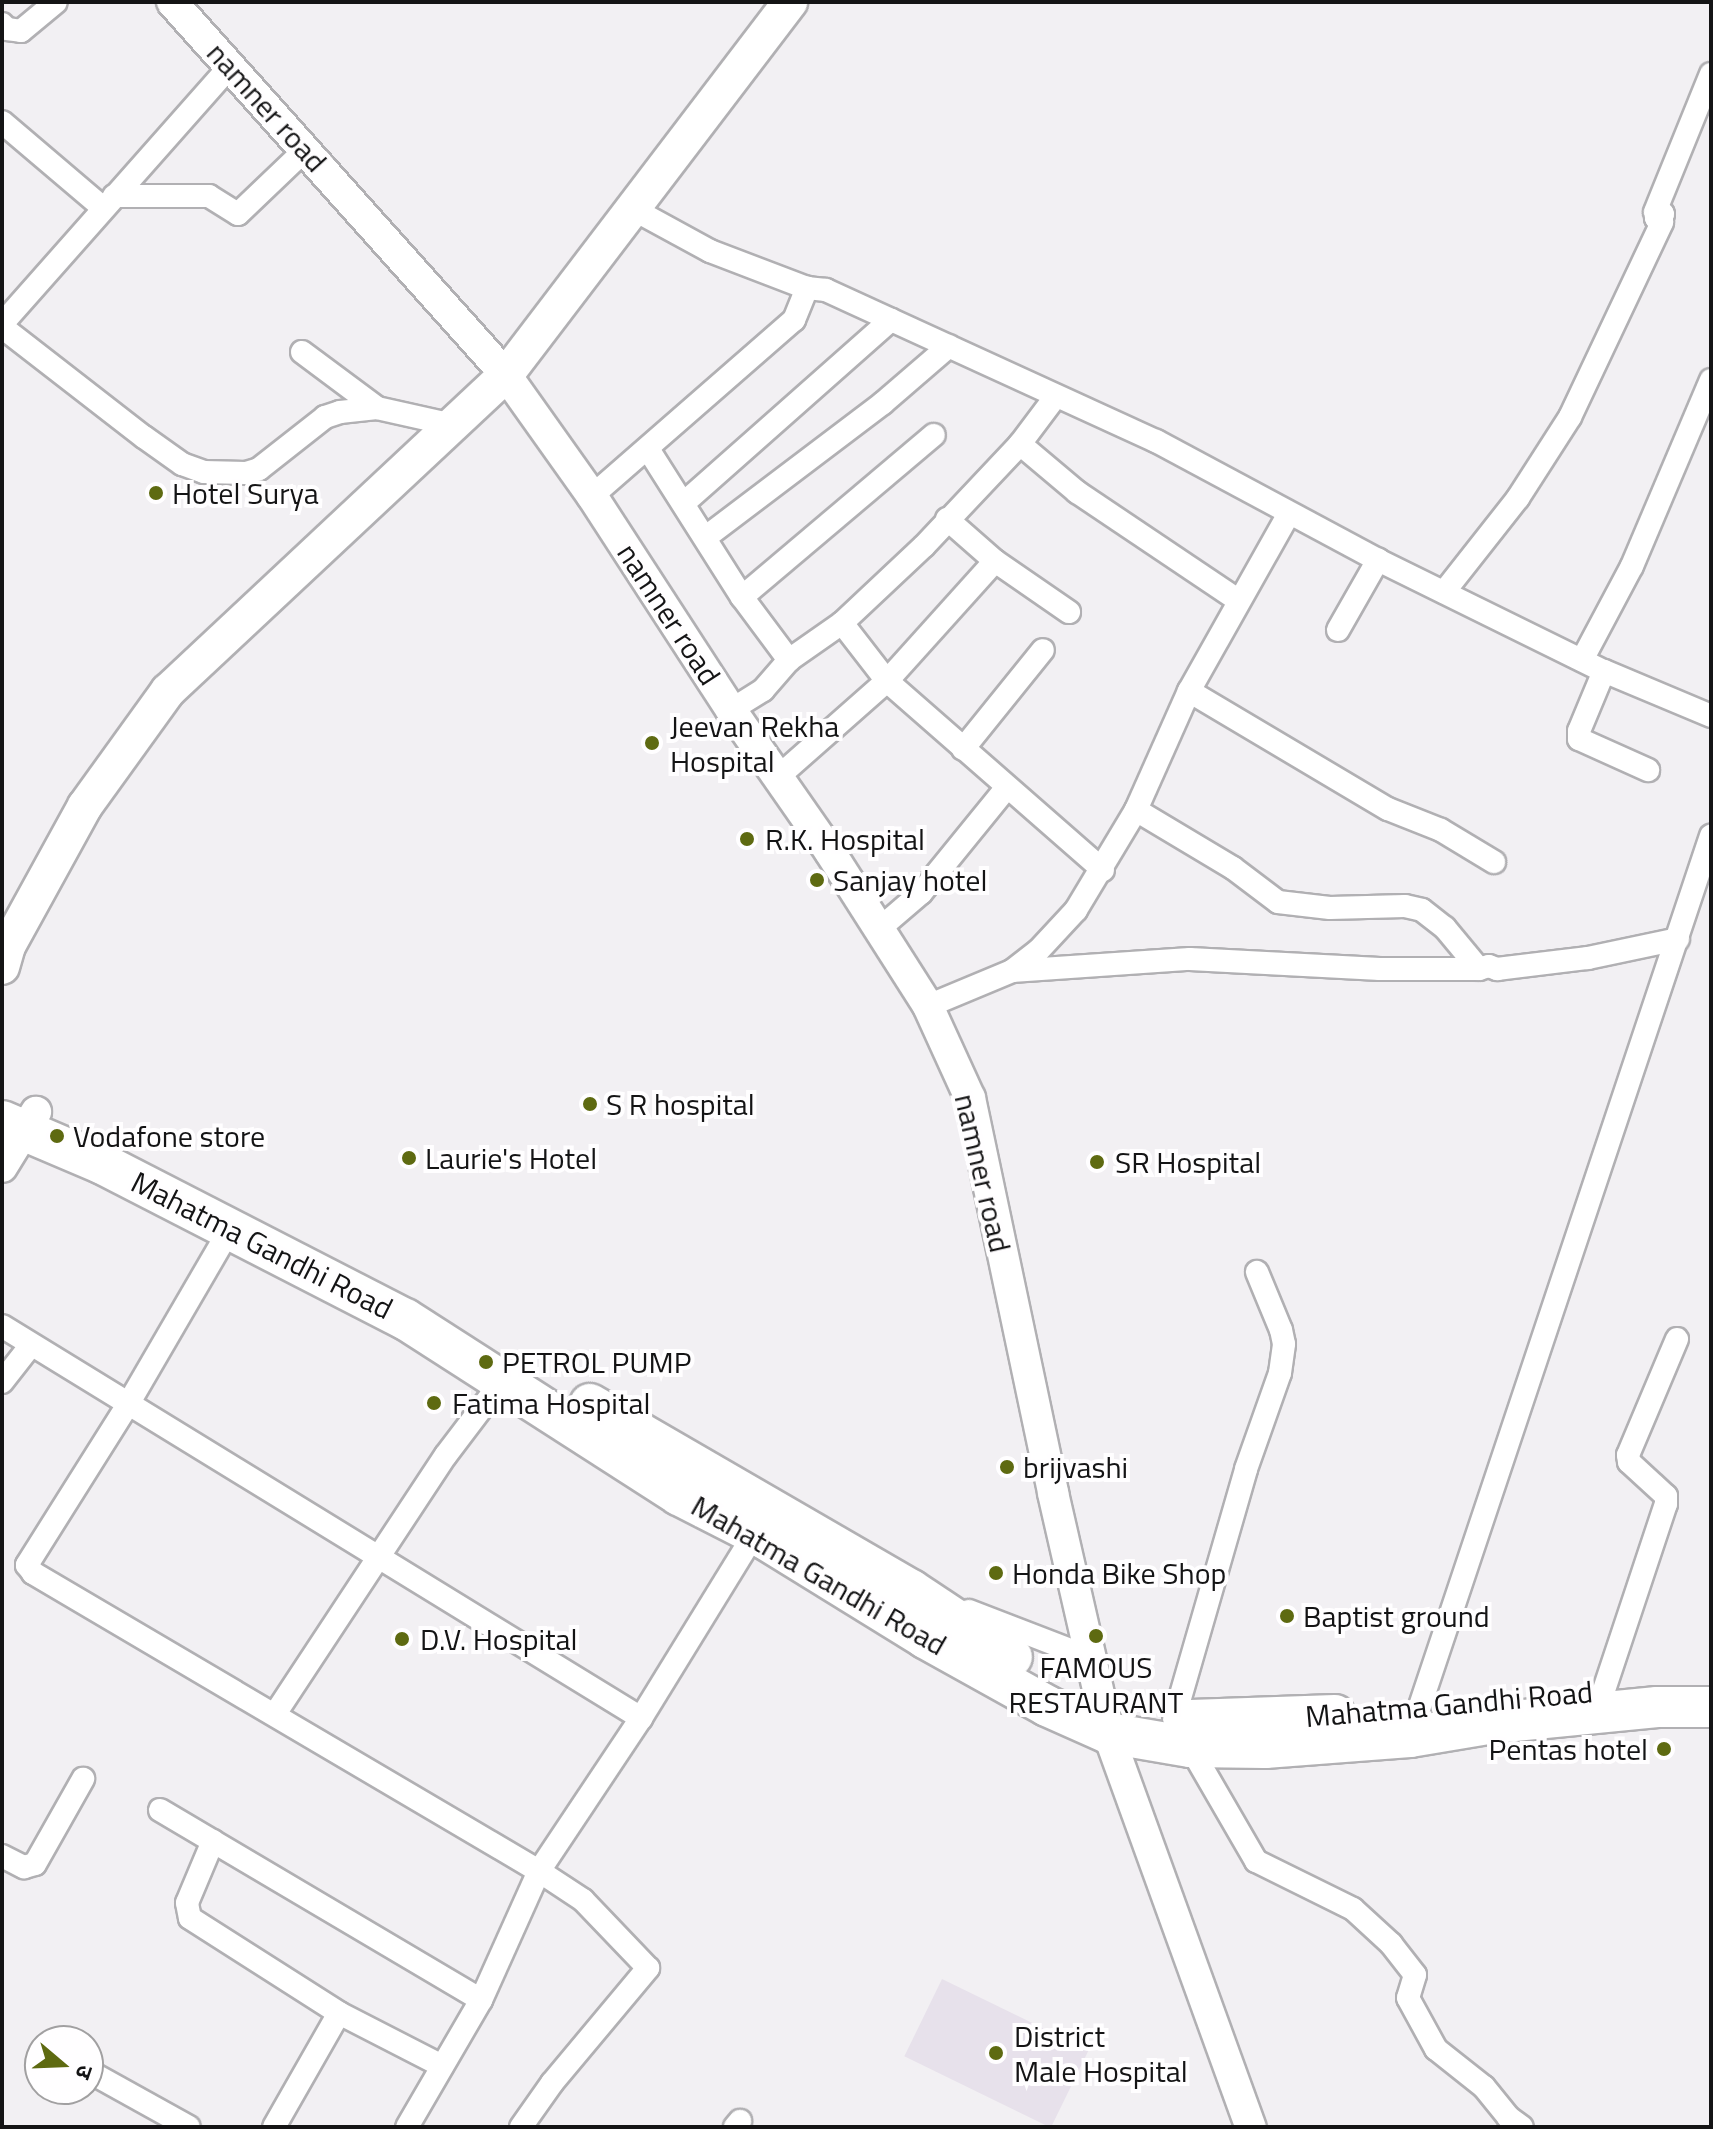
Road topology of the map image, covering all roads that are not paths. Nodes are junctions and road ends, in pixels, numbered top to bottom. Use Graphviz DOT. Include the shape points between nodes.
graph roads {
  1 [pos="56,2"];
  2 [pos="172,2"];
  3 [pos="790,2"];
  4 [pos="2,24"];
  5 [pos="230,66"];
  6 [pos="1711,74"];
  7 [pos="2,122"];
  8 [pos="305,150"];
  9 [pos="109,202"];
  10 [pos="633,209"];
  11 [pos="807,288"];
  12 [pos="891,320"];
  13 [pos="2,326"];
  14 [pos="949,346"];
  15 [pos="302,352"];
  16 [pos="506,375"];
  17 [pos="1711,380"];
  18 [pos="1056,396"];
  19 [pos="377,408"];
  20 [pos="453,425"];
  21 [pos="934,435"];
  22 [pos="1020,444"];
  23 [pos="648,449"];
  24 [pos="592,496"];
  25 [pos="685,502"];
  26 [pos="1288,515"];
  27 [pos="947,519"];
  28 [pos="706,537"];
  29 [pos="1378,560"];
  30 [pos="995,561"];
  31 [pos="1444,592"];
  32 [pos="742,597"];
  33 [pos="1239,601"];
  34 [pos="1069,612"];
  35 [pos="842,623"];
  36 [pos="1338,630"];
  37 [pos="1043,650"];
  38 [pos="789,660"];
  39 [pos="1582,660"];
  40 [pos="1604,671"];
  41 [pos="887,681"];
  42 [pos="1189,691"];
  43 [pos="731,710"];
  44 [pos="1711,716"];
  45 [pos="963,749"];
  46 [pos="1648,770"];
  47 [pos="778,777"];
  48 [pos="1007,787"];
  49 [pos="1136,810"];
  50 [pos="1711,836"];
  51 [pos="1494,862"];
  52 [pos="1103,870"];
  53 [pos="879,929"];
  54 [pos="1678,939"];
  55 [pos="4,950"];
  56 [pos="1479,969"];
  57 [pos="1012,971"];
  58 [pos="928,1006"];
  59 [pos="16,1116"];
  60 [pos="2,1167"];
  61 [pos="230,1229"];
  62 [pos="1257,1272"];
  63 [pos="2,1326"];
  64 [pos="1677,1339"];
  65 [pos="31,1345"];
  66 [pos="503,1380"];
  67 [pos="2,1382"];
  68 [pos="127,1406"];
  69 [pos="754,1534"];
  70 [pos="379,1558"];
  71 [pos="904,1586"];
  72 [pos="1091,1658"];
  73 [pos="1711,1685"];
  74 [pos="1604,1690"];
  75 [pos="1711,1707"];
  76 [pos="1419,1709"];
  77 [pos="275,1714"];
  78 [pos="1104,1717"];
  79 [pos="641,1718"];
  80 [pos="1182,1733"];
  81 [pos="83,1779"];
  82 [pos="160,1810"];
  83 [pos="213,1841"];
  84 [pos="2,1856"];
  85 [pos="539,1871"];
  86 [pos="481,2000"];
  87 [pos="339,2013"];
  88 [pos="442,2066"];
  89 [pos="104,2080"];
  90 [pos="189,2127"];
  91 [pos="274,2127"];
  92 [pos="407,2127"];
  93 [pos="521,2127"];
  94 [pos="1251,2127"];
  95 [pos="1522,2127"];
  1 -- 4 [label="street" via="21,31"];
  2 -- 5 [label="main road, namner road"];
  3 -- 10 [label="main road"];
  5 -- 8 [label="main road, namner road"];
  5 -- 9 [label="street"];
  6 -- 31 [label="street" via="1655,212 1663,214 1656,218 1662,222 1570,417 1518,498"];
  7 -- 9 [label="street"];
  8 -- 9 [label="street" via="238,214 209,196"];
  8 -- 16 [label="main road, namner road"];
  9 -- 13 [label="street"];
  10 -- 11 [label="street" via="710,251"];
  10 -- 16 [label="main road"];
  11 -- 12 [label="street" via="826,290"];
  11 -- 23 [label="street" via="794,320"];
  12 -- 14 [label="street"];
  12 -- 25 [label="street"];
  13 -- 19 [label="street" via="144,437 182,464 204,472 259,469 325,417"];
  14 -- 18 [label="street"];
  14 -- 28 [label="street" via="883,403"];
  15 -- 19 [label="street"];
  16 -- 20 [label="main road"];
  16 -- 24 [label="main road, namner road"];
  17 -- 39 [label="street" via="1632,566"];
  18 -- 22 [label="street"];
  18 -- 26 [label="street" via="1156,441"];
  19 -- 20 [label="street"];
  20 -- 55 [label="main road" via="168,691 85,806"];
  21 -- 32 [label="street"];
  22 -- 27 [label="street"];
  22 -- 33 [label="street" via="1077,492"];
  23 -- 24 [label="street"];
  23 -- 25 [label="street"];
  24 -- 43 [label="main road, namner road"];
  25 -- 28 [label="street"];
  26 -- 29 [label="street"];
  26 -- 33 [label="street"];
  27 -- 30 [label="street"];
  27 -- 35 [label="street"];
  28 -- 32 [label="street"];
  29 -- 31 [label="street"];
  29 -- 36 [label="street"];
  30 -- 34 [label="street"];
  30 -- 41 [label="street"];
  31 -- 39 [label="street"];
  32 -- 38 [label="street"];
  33 -- 42 [label="street"];
  35 -- 38 [label="street"];
  35 -- 41 [label="street"];
  37 -- 45 [label="street"];
  38 -- 43 [label="street" via="763,690"];
  39 -- 40 [label="street"];
  40 -- 44 [label="street"];
  40 -- 46 [label="street" via="1579,739"];
  41 -- 45 [label="street"];
  41 -- 47 [label="street"];
  42 -- 49 [label="street"];
  42 -- 51 [label="street" via="1388,809 1441,830"];
  43 -- 47 [label="main road, namner road"];
  45 -- 48 [label="street"];
  47 -- 53 [label="main road, namner road"];
  48 -- 52 [label="street"];
  48 -- 53 [label="street" via="921,893"];
  49 -- 52 [label="street"];
  49 -- 56 [label="street" via="1244,875 1278,902 1422,910 1445,928"];
  50 -- 54 [label="street"];
  52 -- 57 [label="street" via="1067,920"];
  53 -- 58 [label="main road, namner road"];
  54 -- 56 [label="street" via="1588,958"];
  54 -- 76 [label="street"];
  56 -- 57 [label="street" via="1190,959"];
  57 -- 58 [label="street"];
  58 -- 72 [label="main road, namner road" via="970,1098"];
  59 -- 60 [label="main road"];
  59 -- 61 [label="highway, Mahatma Gandhi Road"];
  59 -- 71 [label="highway, Mahatma Gandhi Road" via="149,1157 478,1337"];
  61 -- 66 [label="highway, Mahatma Gandhi Road" via="405,1319"];
  61 -- 68 [label="street"];
  62 -- 80 [label="street" via="1281,1330 1280,1373 1246,1469"];
  63 -- 65 [label="street"];
  64 -- 74 [label="street" via="1628,1455 1629,1462 1666,1496 1666,1504"];
  65 -- 67 [label="street"];
  65 -- 68 [label="street"];
  66 -- 69 [label="highway, Mahatma Gandhi Road" via="679,1495"];
  66 -- 70 [label="street"];
  68 -- 70 [label="street"];
  68 -- 77 [label="street" via="28,1560 30,1570"];
  69 -- 78 [label="highway, Mahatma Gandhi Road" via="1047,1706"];
  69 -- 79 [label="street"];
  70 -- 77 [label="street"];
  70 -- 79 [label="street"];
  71 -- 72 [label="street"];
  71 -- 78 [label="highway, Mahatma Gandhi Road"];
  72 -- 78 [label="main road, namner road"];
  73 -- 74 [label="highway, Mahatma Gandhi Road"];
  74 -- 76 [label="highway, Mahatma Gandhi Road"];
  75 -- 80 [label="highway, Mahatma Gandhi Road" via="1657,1707 1410,1737 1265,1748"];
  76 -- 80 [label="highway, Mahatma Gandhi Road" via="1202,1722"];
  77 -- 85 [label="street"];
  78 -- 80 [label="highway, Mahatma Gandhi Road"];
  78 -- 94 [label="main road, namner road"];
  79 -- 85 [label="street"];
  80 -- 95 [label="street" via="1249,1852 1266,1867 1353,1909 1391,1944 1415,1975 1408,1998 1436,2049 1484,2087"];
  81 -- 84 [label="street" via="35,1864 24,1867"];
  82 -- 83 [label="street"];
  83 -- 86 [label="street"];
  83 -- 87 [label="street" via="187,1903 190,1918"];
  85 -- 86 [label="street"];
  85 -- 93 [label="street" via="583,1900 648,1968"];
  86 -- 88 [label="street"];
  87 -- 88 [label="street"];
  87 -- 91 [label="street"];
  88 -- 92 [label="street"];
  89 -- 90 [label="street"];
}
